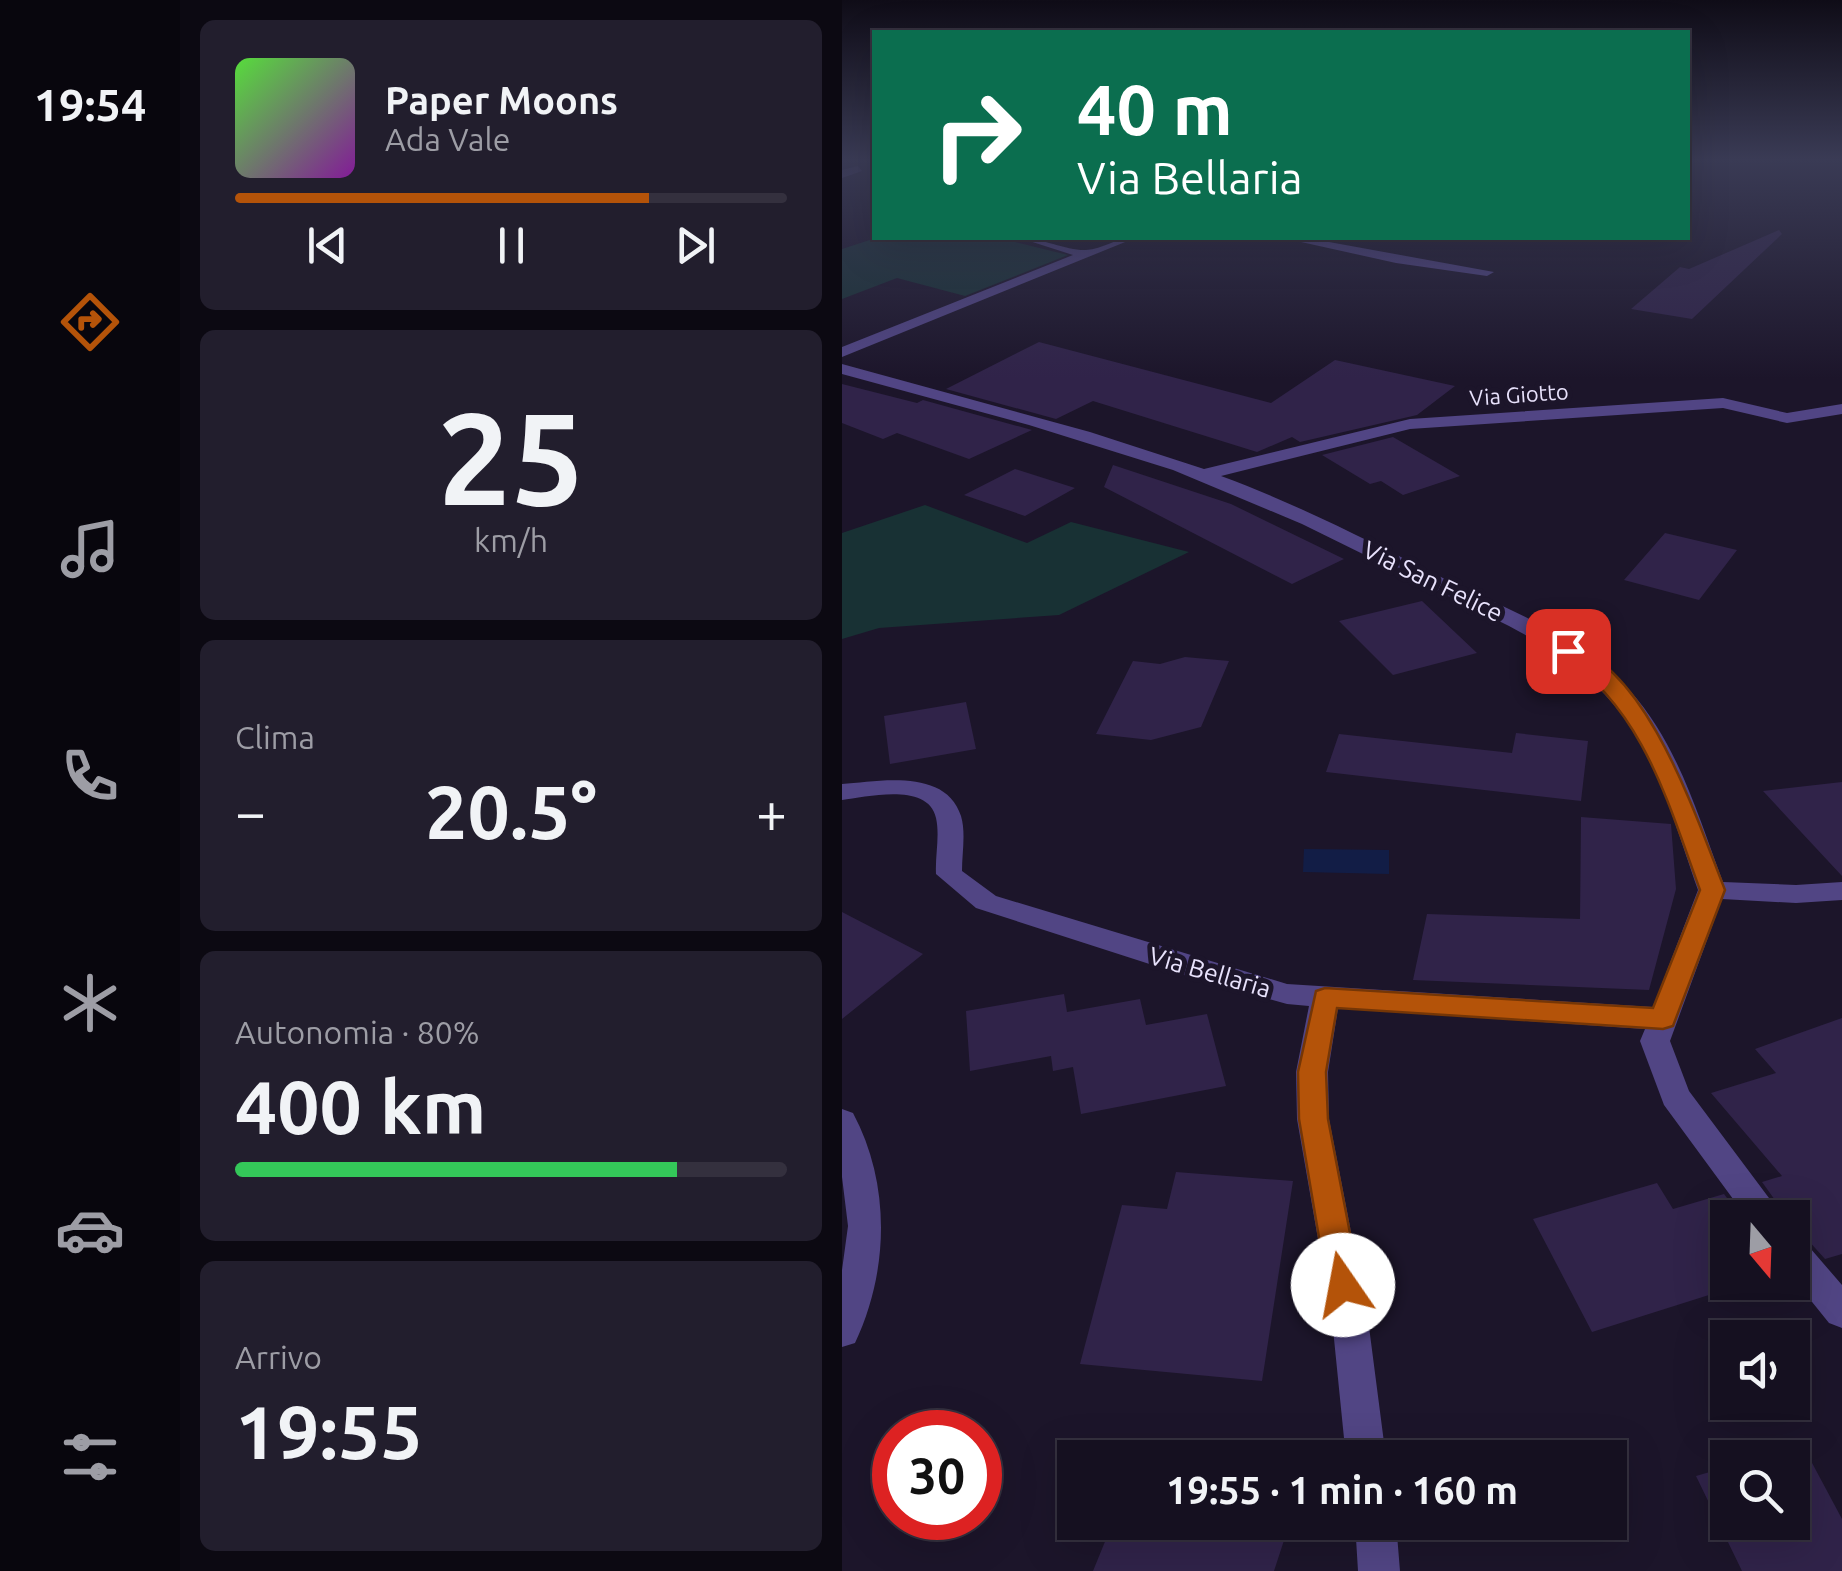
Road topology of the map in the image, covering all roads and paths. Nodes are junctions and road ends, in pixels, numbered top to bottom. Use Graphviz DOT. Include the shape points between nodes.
graph roads {
  1 [pos="1034,240"];
  2 [pos="1123,240"];
  3 [pos="1300,240"];
  4 [pos="1086,254"];
  5 [pos="1487,272"];
  6 [pos="842,352"];
  7 [pos="842,369"];
  8 [pos="1842,409"];
  9 [pos="1203,475"];
  10 [pos="842,792"];
  11 [pos="1712,890"];
  12 [pos="1842,891"];
  13 [pos="1325,998"];
  14 [pos="1663,1019"];
  15 [pos="842,1122"];
  16 [pos="1753,1200"];
  17 [pos="1810,1273"];
  18 [pos="1842,1312"];
  19 [pos="842,1332"];
  20 [pos="1364,1440"];
  21 [pos="1376,1540"];
  22 [pos="1378,1571"];
  1 -- 4 [label="street"];
  2 -- 4 [label="street"];
  3 -- 5 [label="street"];
  4 -- 6 [label="street"];
  7 -- 9 [label="street, Via San Felice"];
  8 -- 9 [label="street, Via Giotto" via="1788,418 1722,403 1410,424"];
  9 -- 11 [label="street, Via San Felice" via="1469,598 1591,666 1625,699 1664,762"];
  10 -- 13 [label="street, Via Bellaria" via="932,794 946,809 949,874 986,902 1206,972"];
  11 -- 12 [label="street"];
  11 -- 14 [label="street"];
  13 -- 14 [label="street, Via Bellaria"];
  13 -- 20 [label="street" via="1312,1072 1313,1119 1350,1319"];
  14 -- 16 [label="street" via="1655,1041 1675,1096"];
  15 -- 19 [label="street" via="866,1204 867,1247"];
  17 -- 18 [label="street"];
  21 -- 22 [label="street"];
}
